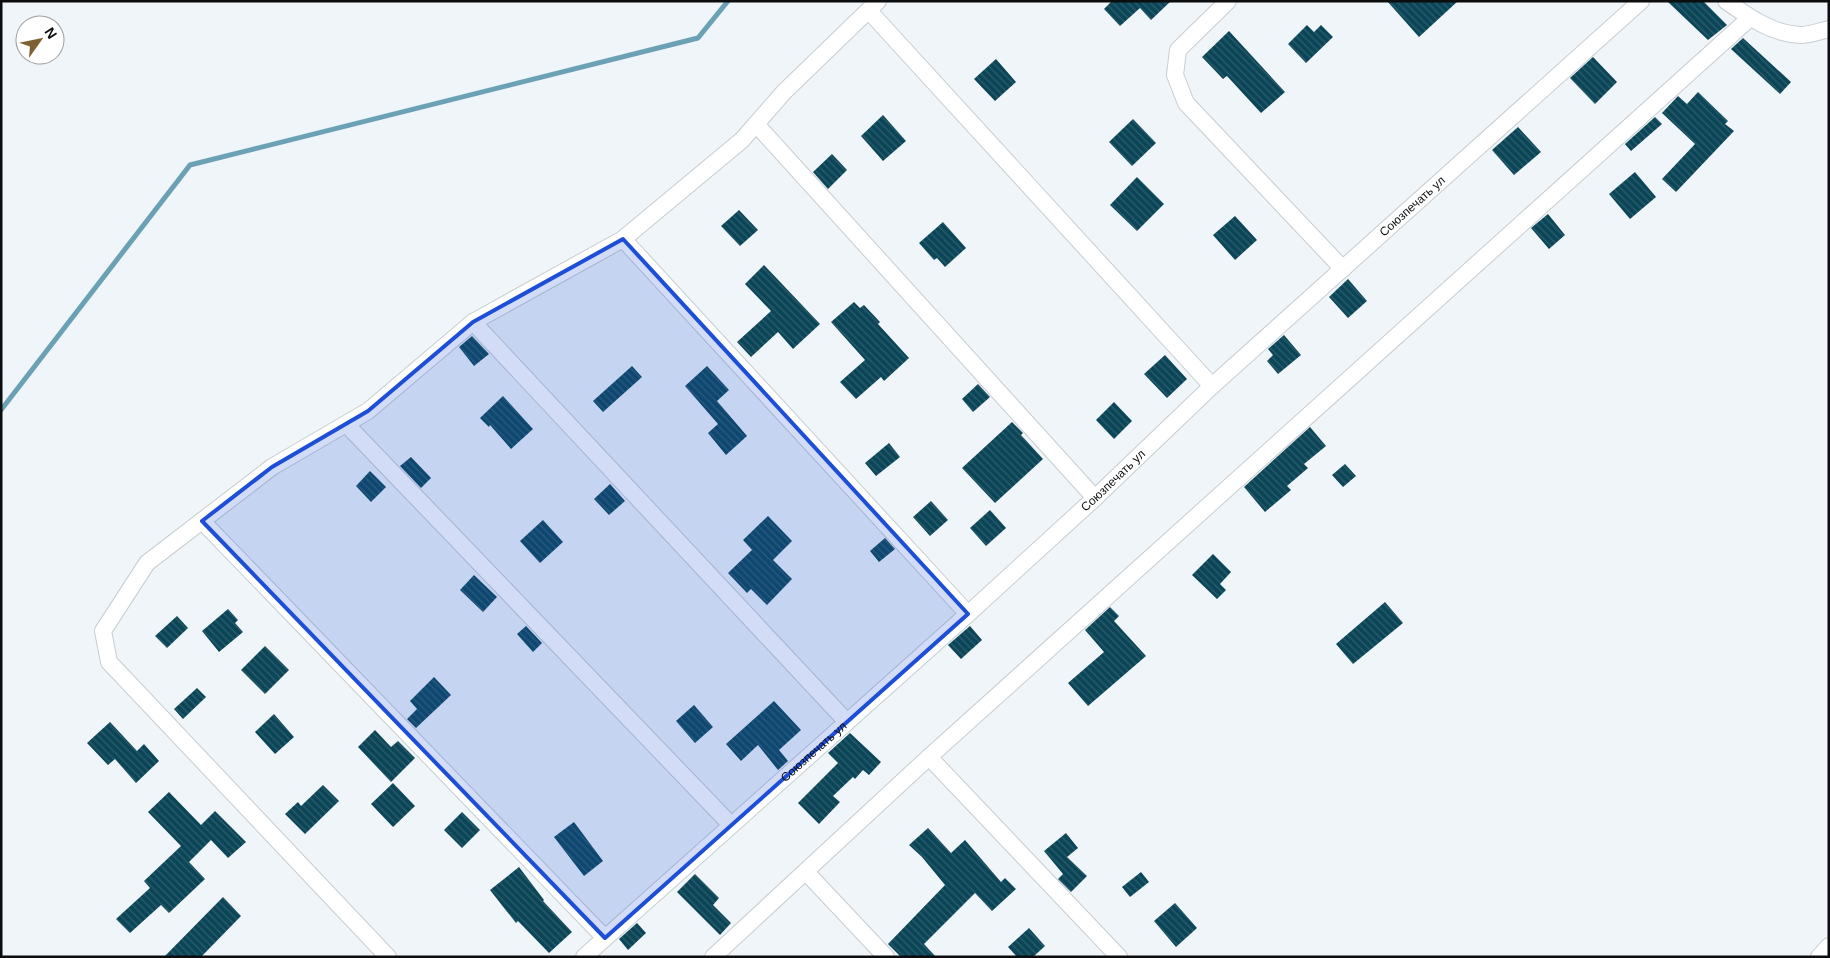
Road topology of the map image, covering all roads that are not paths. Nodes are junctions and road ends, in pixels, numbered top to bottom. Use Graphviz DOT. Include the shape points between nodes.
graph roads {
  1 [pos="1228,1"];
  2 [pos="1641,1"];
  3 [pos="1726,1"];
  4 [pos="874,6"];
  5 [pos="1750,18"];
  6 [pos="1829,29"];
  7 [pos="756,124"];
  8 [pos="623,240"];
  9 [pos="1343,269"];
  10 [pos="473,322"];
  11 [pos="1212,386"];
  12 [pos="346,424"];
  13 [pos="1095,498"];
  14 [pos="202,521"];
  15 [pos="968,614"];
  16 [pos="847,722"];
  17 [pos="929,757"];
  18 [pos="731,825"];
  19 [pos="806,872"];
  20 [pos="605,938"];
  21 [pos="1829,946"];
  22 [pos="388,957"];
  23 [pos="584,957"];
  24 [pos="713,957"];
  25 [pos="886,957"];
  26 [pos="1119,957"];
  27 [pos="1819,957"];
  1 -- 9 [label="street" via="1178,50 1175,75 1186,103"];
  2 -- 9 [label="street, Союзпечать ул"];
  3 -- 5 [label="street"];
  4 -- 7 [label="street" via="784,92"];
  4 -- 11 [label="street"];
  5 -- 6 [label="street" via="1778,31 1803,35"];
  5 -- 17 [label="street"];
  7 -- 8 [label="street" via="742,140"];
  7 -- 13 [label="street"];
  8 -- 10 [label="street"];
  8 -- 15 [label="street"];
  9 -- 11 [label="street, Союзпечать ул"];
  10 -- 12 [label="street" via="368,411"];
  10 -- 16 [label="street"];
  11 -- 13 [label="street, Союзпечать ул"];
  12 -- 14 [label="street" via="272,467"];
  12 -- 18 [label="street"];
  13 -- 15 [label="street, Союзпечать ул"];
  14 -- 20 [label="street"];
  14 -- 22 [label="street" via="147,563 103,631 109,662"];
  15 -- 16 [label="street, Союзпечать ул"];
  16 -- 18 [label="street, Союзпечать ул"];
  17 -- 19 [label="street"];
  17 -- 26 [label="street"];
  18 -- 20 [label="street, Союзпечать ул"];
  19 -- 24 [label="street"];
  19 -- 25 [label="street"];
  20 -- 23 [label="street, Союзпечать ул"];
  21 -- 27 [label="street"];
}
